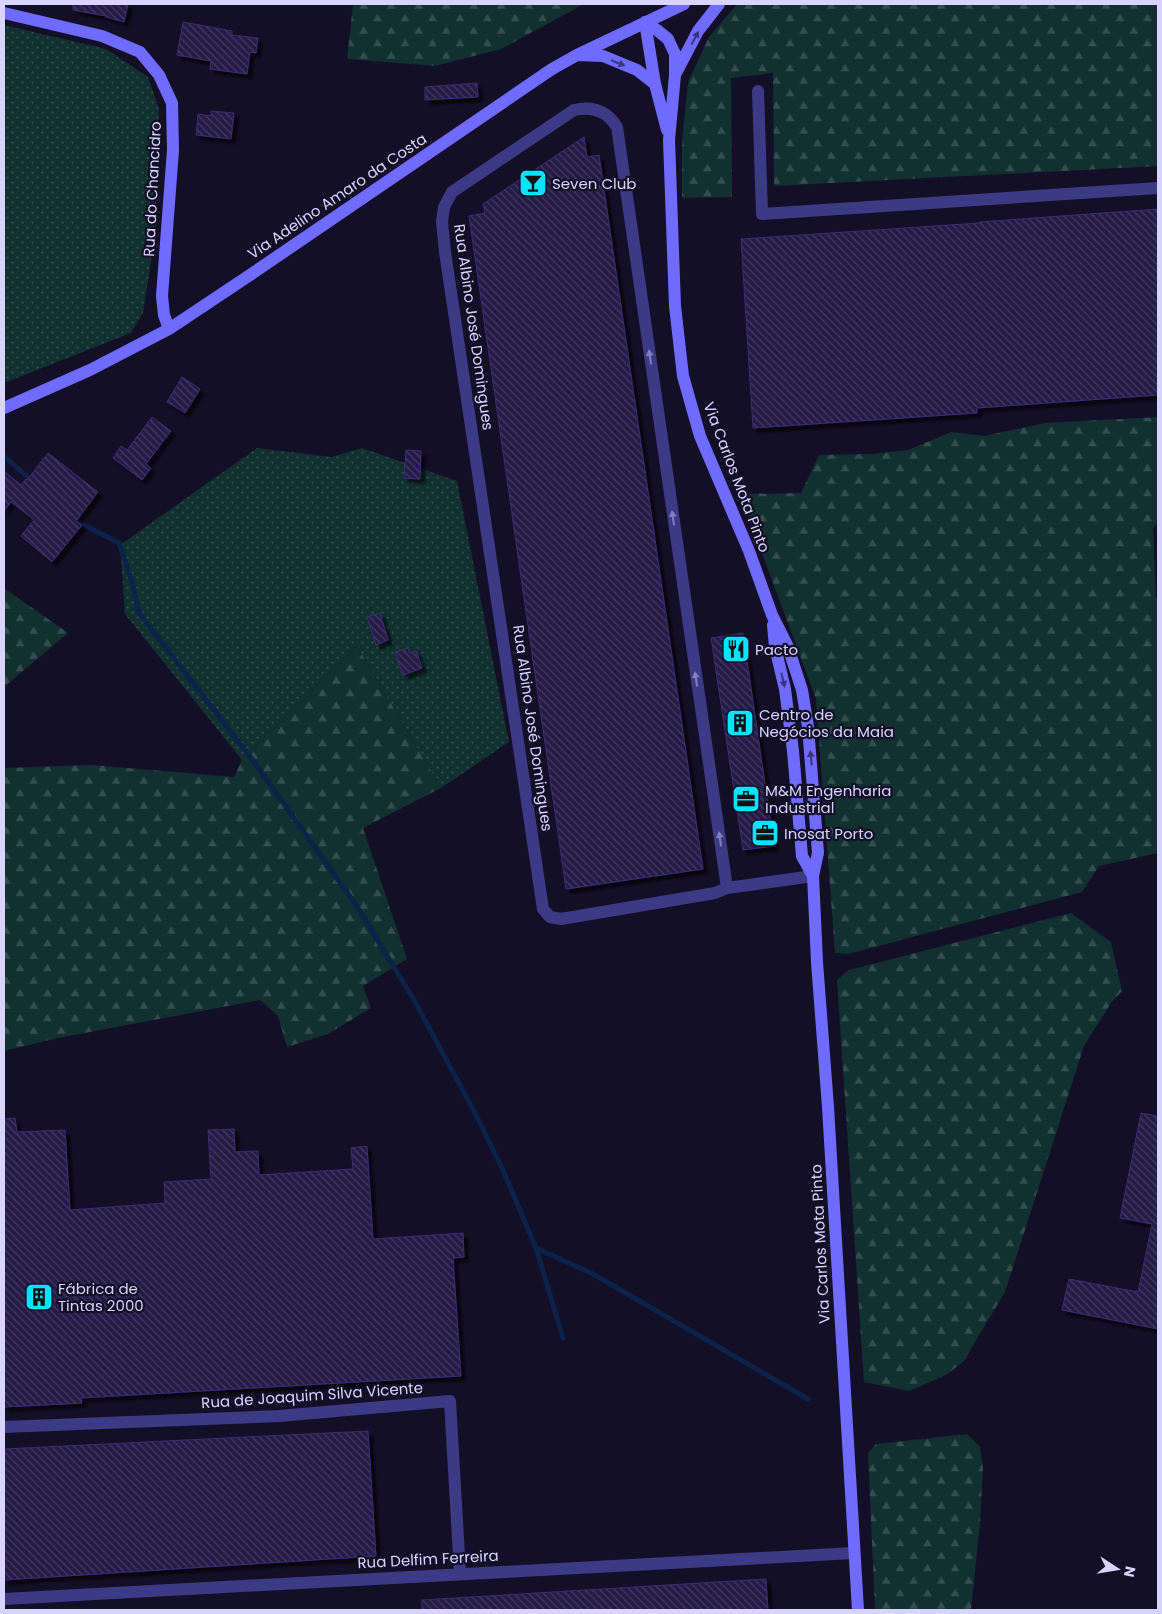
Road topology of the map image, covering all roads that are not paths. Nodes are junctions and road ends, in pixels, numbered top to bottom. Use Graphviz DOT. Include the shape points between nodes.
graph roads {
  1 [pos="684,4"];
  2 [pos="719,4"];
  3 [pos="4,13"];
  4 [pos="644,22"];
  5 [pos="576,55"];
  6 [pos="675,75"];
  7 [pos="655,84"];
  8 [pos="758,91"];
  9 [pos="670,140"];
  10 [pos="1158,188"];
  11 [pos="169,329"];
  12 [pos="4,408"];
  13 [pos="772,615"];
  14 [pos="813,876"];
  15 [pos="727,888"];
  16 [pos="4,1427"];
  17 [pos="854,1553"];
  18 [pos="460,1573"];
  19 [pos="4,1599"];
  20 [pos="858,1610"];
  1 -- 4 [label="main road, Via Adelino Amaro da Costa"];
  6 -- 2 [label="main road, Via Carlos Mota Pinto, one-way" via="698,31"];
  3 -- 11 [label="main road, Rua do Chancidro" via="102,36 140,52 159,76 172,103 173,150 162,296"];
  4 -- 5 [label="main road, Via Adelino Amaro da Costa"];
  4 -- 6 [label="main road, Via Carlos Mota Pinto" via="668,39 675,54"];
  4 -- 7 [label="main road, Via Carlos Mota Pinto"];
  5 -- 7 [label="main road, one-way" via="603,56 636,70"];
  5 -- 11 [label="main road, Via Adelino Amaro da Costa"];
  6 -- 9 [label="main road, Via Carlos Mota Pinto"];
  7 -- 9 [label="main road, Via Carlos Mota Pinto"];
  8 -- 10 [label="street" via="762,214"];
  9 -- 13 [label="main road, Via Carlos Mota Pinto" via="675,306 683,376 700,436 750,551"];
  11 -- 12 [label="main road, Via Adelino Amaro da Costa" via="90,370"];
  13 -- 14 [label="main road, Via Carlos Mota Pinto, one-way" via="794,751 802,856"];
  14 -- 13 [label="main road, Via Carlos Mota Pinto, one-way" via="818,853 808,727 799,681"];
  14 -- 15 [label="street, Rua Albino José Domingues"];
  14 -- 17 [label="main road, Via Carlos Mota Pinto"];
  15 -- 15 [label="street, Rua Albino José Domingues, one-way" via="617,127 600,111 584,108 574,110 452,192 444,207 442,222 543,909 550,917 561,919 715,893"];
  16 -- 18 [label="street, Rua de Joaquim Silva Vicente" via="279,1416 450,1401"];
  17 -- 18 [label="street, Rua Delfim Ferreira"];
  17 -- 20 [label="main road, Via Carlos Mota Pinto"];
  18 -- 19 [label="street, Rua Delfim Ferreira"];
}
